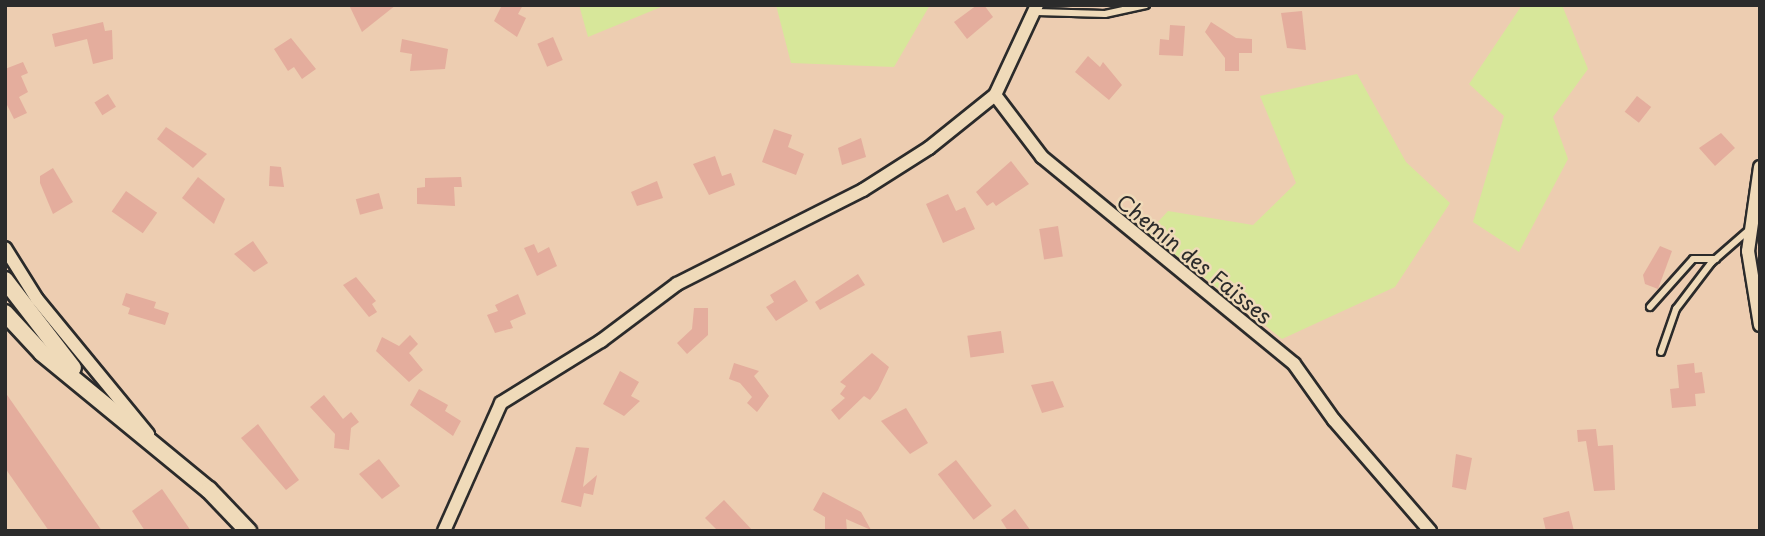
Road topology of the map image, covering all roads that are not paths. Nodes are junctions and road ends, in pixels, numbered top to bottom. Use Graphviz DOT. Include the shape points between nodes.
graph roads {
  1 [pos="1146,5"];
  2 [pos="1037,8"];
  3 [pos="995,94"];
  4 [pos="1760,167"];
  5 [pos="1750,229"];
  6 [pos="5,248"];
  7 [pos="1716,259"];
  8 [pos="5,280"];
  9 [pos="1650,307"];
  10 [pos="5,313"];
  11 [pos="1760,325"];
  12 [pos="1661,352"];
  13 [pos="92,392"];
  14 [pos="157,447"];
  15 [pos="247,531"];
  16 [pos="444,531"];
  17 [pos="1430,531"];
  1 -- 2 [label="lane" via="1105,14"];
  2 -- 3 [label="street"];
  3 -- 16 [label="street" via="929,148 863,190 677,284 601,341 501,403"];
  3 -- 17 [label="street, Chemin des Faïsses" via="1042,157 1294,364 1334,420"];
  4 -- 5 [label="street"];
  5 -- 7 [label="lane"];
  5 -- 11 [label="street" via="1752,302"];
  6 -- 14 [label="street" via="37,299"];
  7 -- 9 [label="lane" via="1693,259"];
  7 -- 12 [label="lane" via="1676,309"];
  8 -- 13 [label="street"];
  10 -- 13 [label="street" via="42,352"];
  13 -- 14 [label="street"];
  14 -- 15 [label="street"];
}
